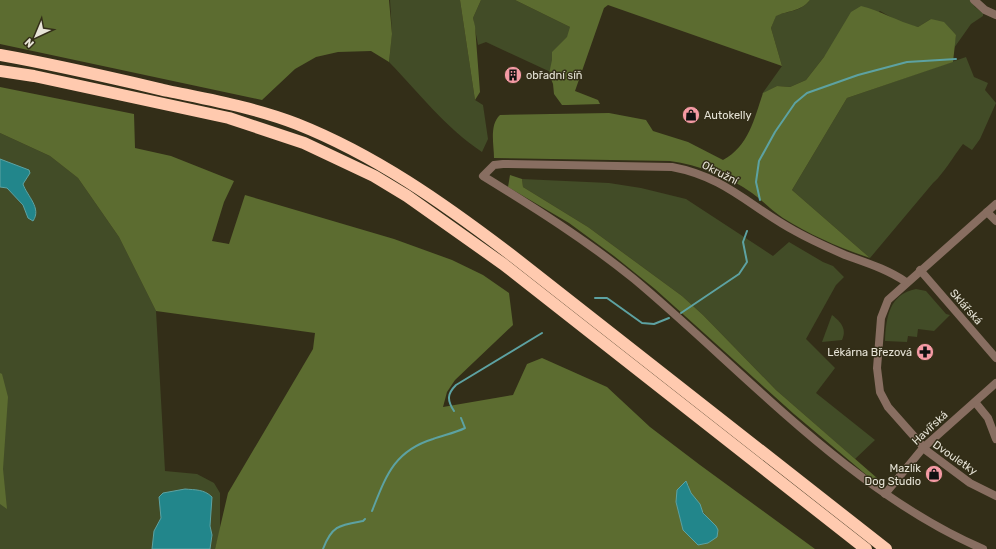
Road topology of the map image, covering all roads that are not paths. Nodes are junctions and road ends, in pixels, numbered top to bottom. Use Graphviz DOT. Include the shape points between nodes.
graph roads {
  1 [pos="974,0"];
  2 [pos="996,15"];
  3 [pos="0,55"];
  4 [pos="0,71"];
  5 [pos="996,204"];
  6 [pos="987,212"];
  7 [pos="996,222"];
  8 [pos="920,270"];
  9 [pos="906,282"];
  10 [pos="996,358"];
  11 [pos="996,383"];
  12 [pos="975,402"];
  13 [pos="996,439"];
  14 [pos="924,448"];
  15 [pos="885,494"];
  16 [pos="996,496"];
  17 [pos="866,549"];
  18 [pos="886,549"];
  19 [pos="983,549"];
  1 -- 2 [label="street" via="985,10"];
  3 -- 18 [label="highway" via="228,103 267,114 296,124 380,164 462,218 581,308"];
  4 -- 17 [label="highway" via="169,104 258,127 341,159 374,176 455,229 509,269"];
  5 -- 6 [label="street"];
  6 -- 7 [label="street"];
  6 -- 8 [label="street"];
  8 -- 9 [label="street"];
  8 -- 10 [label="street, Sklářská"];
  9 -- 14 [label="street" via="888,300 881,318 877,379 888,407"];
  9 -- 15 [label="street, Okružní" via="892,272 795,231 722,184 689,170 672,167 502,164 494,166 483,176 569,229 599,251 827,449"];
  11 -- 12 [label="street, Havířská"];
  12 -- 13 [label="street" via="988,418"];
  12 -- 14 [label="street, Havířská"];
  14 -- 15 [label="street, Havířská"];
  14 -- 16 [label="street, Dvouletky" via="970,482"];
  15 -- 19 [label="street" via="931,524"];
}
